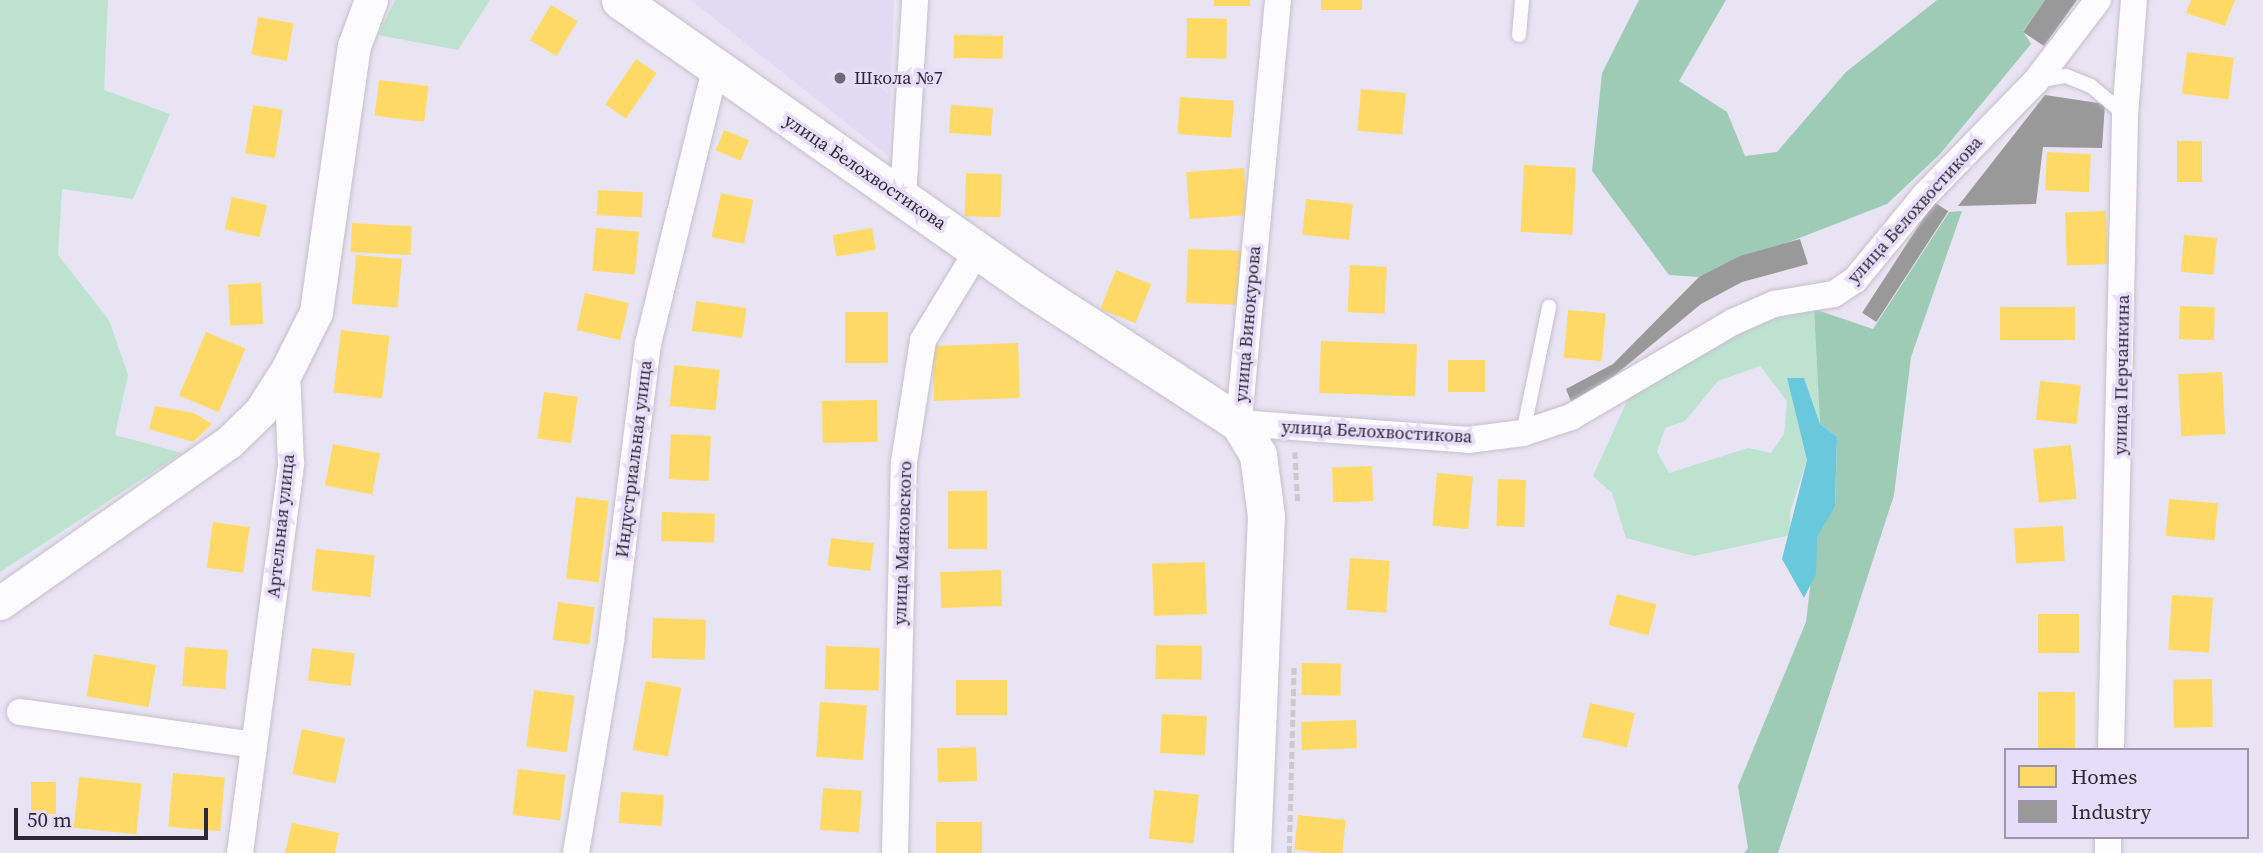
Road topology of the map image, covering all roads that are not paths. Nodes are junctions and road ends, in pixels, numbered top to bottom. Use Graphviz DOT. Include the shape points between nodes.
graph roads {
  1 [pos="371,0"];
  2 [pos="620,0"];
  3 [pos="915,0"];
  4 [pos="1278,0"];
  5 [pos="1522,0"];
  6 [pos="2098,0"];
  7 [pos="2134,0"];
  8 [pos="1519,34"];
  9 [pos="715,69"];
  10 [pos="2036,81"];
  11 [pos="2125,116"];
  12 [pos="903,198"];
  13 [pos="978,250"];
  14 [pos="1549,307"];
  15 [pos="287,370"];
  16 [pos="1239,423"];
  17 [pos="1523,433"];
  18 [pos="0,603"];
  19 [pos="20,712"];
  20 [pos="254,745"];
  21 [pos="2110,748"];
  22 [pos="240,853"];
  23 [pos="576,853"];
  24 [pos="895,853"];
  25 [pos="1252,853"];
  1 -- 15 [label="street, Артельная улица" via="352,59 316,312"];
  2 -- 9 [label="main road, улица Белохвостикова"];
  3 -- 12 [label="street"];
  4 -- 16 [label="street, улица Винокурова"];
  5 -- 8 [label="lane"];
  6 -- 10 [label="street, улица Белохвостикова"];
  7 -- 11 [label="street, улица Перчанкина"];
  9 -- 12 [label="main road, улица Белохвостикова"];
  9 -- 23 [label="street, Индустриальная улица" via="648,344 611,641"];
  10 -- 11 [label="lane" via="2066,76 2091,86"];
  10 -- 17 [label="street, улица Белохвостикова" via="1925,195 1855,280 1834,294 1773,304 1733,322 1601,404"];
  11 -- 21 [label="street, улица Перчанкина"];
  12 -- 13 [label="main road, улица Белохвостикова"];
  13 -- 16 [label="main road, улица Белохвостикова"];
  13 -- 24 [label="street, улица Маяковского" via="923,340 904,462"];
  14 -- 17 [label="lane"];
  15 -- 18 [label="street" via="260,412 228,443"];
  15 -- 20 [label="street, Артельная улица" via="291,463"];
  16 -- 17 [label="street, улица Белохвостикова" via="1468,440"];
  16 -- 25 [label="main road, улица Винокурова" via="1258,455 1266,516"];
  19 -- 20 [label="street"];
  20 -- 22 [label="street, Артельная улица"];
}
